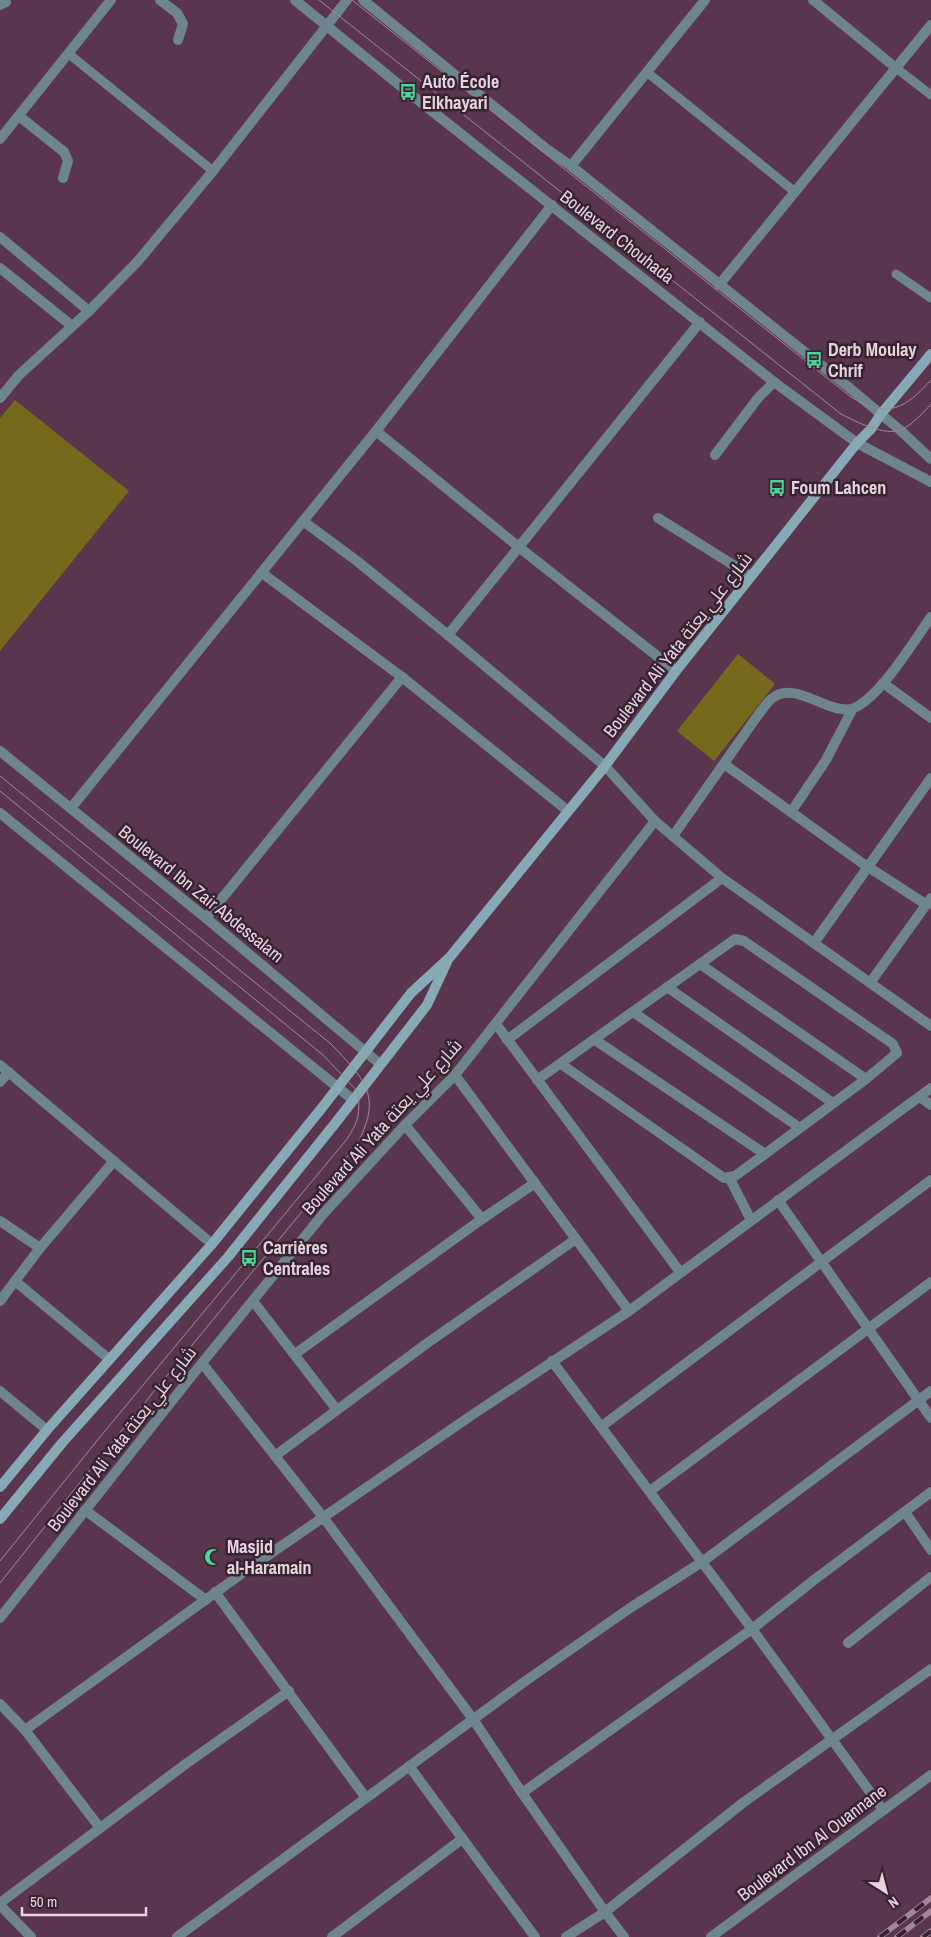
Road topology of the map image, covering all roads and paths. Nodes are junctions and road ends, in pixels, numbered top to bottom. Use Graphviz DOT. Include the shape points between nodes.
graph roads {
  1 [pos="111,0"];
  2 [pos="160,0"];
  3 [pos="295,0"];
  4 [pos="348,0"];
  5 [pos="363,0"];
  6 [pos="813,0"];
  7 [pos="701,2"];
  8 [pos="931,25"];
  9 [pos="326,26"];
  10 [pos="178,40"];
  11 [pos="69,54"];
  12 [pos="896,68"];
  13 [pos="648,73"];
  14 [pos="931,95"];
  15 [pos="19,116"];
  16 [pos="0,139"];
  17 [pos="571,166"];
  18 [pos="212,171"];
  19 [pos="63,178"];
  20 [pos="795,192"];
  21 [pos="552,205"];
  22 [pos="0,237"];
  23 [pos="0,268"];
  24 [pos="896,274"];
  25 [pos="719,285"];
  26 [pos="931,298"];
  27 [pos="89,311"];
  28 [pos="700,322"];
  29 [pos="72,326"];
  30 [pos="931,354"];
  31 [pos="774,382"];
  32 [pos="0,398"];
  33 [pos="881,414"];
  34 [pos="376,430"];
  35 [pos="858,443"];
  36 [pos="715,455"];
  37 [pos="931,459"];
  38 [pos="931,482"];
  39 [pos="658,518"];
  40 [pos="303,522"];
  41 [pos="520,548"];
  42 [pos="262,573"];
  43 [pos="751,576"];
  44 [pos="931,617"];
  45 [pos="448,635"];
  46 [pos="676,671"];
  47 [pos="402,677"];
  48 [pos="884,683"];
  49 [pos="852,710"];
  50 [pos="931,718"];
  51 [pos="0,751"];
  52 [pos="724,764"];
  53 [pos="605,766"];
  54 [pos="931,778"];
  55 [pos="71,808"];
  56 [pos="568,811"];
  57 [pos="791,812"];
  58 [pos="0,813"];
  59 [pos="655,821"];
  60 [pos="673,836"];
  61 [pos="868,867"];
  62 [pos="722,878"];
  63 [pos="929,901"];
  64 [pos="206,918"];
  65 [pos="814,943"];
  66 [pos="450,957"];
  67 [pos="700,964"];
  68 [pos="870,983"];
  69 [pos="667,987"];
  70 [pos="633,1012"];
  71 [pos="496,1024"];
  72 [pos="931,1026"];
  73 [pos="507,1040"];
  74 [pos="595,1040"];
  75 [pos="365,1051"];
  76 [pos="0,1064"];
  77 [pos="380,1064"];
  78 [pos="561,1064"];
  79 [pos="9,1072"];
  80 [pos="455,1074"];
  81 [pos="866,1079"];
  82 [pos="537,1080"];
  83 [pos="0,1082"];
  84 [pos="338,1086"];
  85 [pos="931,1088"];
  86 [pos="920,1097"];
  87 [pos="352,1099"];
  88 [pos="833,1103"];
  89 [pos="931,1105"];
  90 [pos="405,1125"];
  91 [pos="800,1128"];
  92 [pos="766,1154"];
  93 [pos="114,1161"];
  94 [pos="729,1178"];
  95 [pos="931,1180"];
  96 [pos="535,1183"];
  97 [pos="778,1200"];
  98 [pos="482,1219"];
  99 [pos="751,1220"];
  100 [pos="0,1221"];
  101 [pos="576,1238"];
  102 [pos="212,1244"];
  103 [pos="40,1248"];
  104 [pos="821,1262"];
  105 [pos="680,1272"];
  106 [pos="15,1281"];
  107 [pos="931,1282"];
  108 [pos="253,1300"];
  109 [pos="0,1301"];
  110 [pos="629,1311"];
  111 [pos="868,1330"];
  112 [pos="294,1354"];
  113 [pos="109,1359"];
  114 [pos="552,1361"];
  115 [pos="202,1363"];
  116 [pos="0,1391"];
  117 [pos="931,1391"];
  118 [pos="918,1400"];
  119 [pos="337,1410"];
  120 [pos="931,1418"];
  121 [pos="602,1426"];
  122 [pos="47,1430"];
  123 [pos="275,1456"];
  124 [pos="0,1487"];
  125 [pos="650,1491"];
  126 [pos="931,1492"];
  127 [pos="85,1510"];
  128 [pos="904,1512"];
  129 [pos="322,1517"];
  130 [pos="0,1519"];
  131 [pos="931,1550"];
  132 [pos="702,1562"];
  133 [pos="931,1578"];
  134 [pos="215,1592"];
  135 [pos="206,1600"];
  136 [pos="0,1618"];
  137 [pos="752,1629"];
  138 [pos="848,1643"];
  139 [pos="931,1669"];
  140 [pos="289,1692"];
  141 [pos="0,1704"];
  142 [pos="473,1719"];
  143 [pos="25,1730"];
  144 [pos="833,1740"];
  145 [pos="409,1766"];
  146 [pos="931,1775"];
  147 [pos="522,1793"];
  148 [pos="366,1798"];
  149 [pos="883,1810"];
  150 [pos="100,1828"];
  151 [pos="462,1839"];
  152 [pos="0,1904"];
  153 [pos="605,1912"];
  154 [pos="32,1937"];
  155 [pos="177,1937"];
  156 [pos="332,1937"];
  157 [pos="535,1937"];
  158 [pos="566,1937"];
  159 [pos="624,1937"];
  160 [pos="712,1937"];
  1 -- 11 [label="street"];
  2 -- 10 [label="street" via="177,13 183,24"];
  3 -- 9 [label="street, Boulevard Chouhada"];
  4 -- 9 [label="street"];
  5 -- 17 [label="street, Boulevard Chouhada"];
  6 -- 12 [label="street"];
  7 -- 13 [label="street"];
  8 -- 12 [label="street"];
  9 -- 18 [label="street"];
  9 -- 21 [label="street, Boulevard Chouhada"];
  11 -- 15 [label="street"];
  11 -- 18 [label="lane"];
  12 -- 14 [label="lane"];
  12 -- 20 [label="street"];
  13 -- 17 [label="street"];
  13 -- 20 [label="lane"];
  15 -- 16 [label="street"];
  15 -- 19 [label="street" via="64,152 68,161"];
  17 -- 25 [label="street, Boulevard Chouhada"];
  18 -- 27 [label="street" via="138,261"];
  20 -- 25 [label="street"];
  21 -- 28 [label="street, Boulevard Chouhada"];
  21 -- 34 [label="street"];
  22 -- 27 [label="street"];
  23 -- 29 [label="street"];
  24 -- 26 [label="lane"];
  25 -- 33 [label="street, Boulevard Chouhada"];
  27 -- 29 [label="street"];
  28 -- 31 [label="street, Boulevard Chouhada"];
  28 -- 41 [label="street"];
  29 -- 32 [label="street"];
  30 -- 33 [label="main road, Boulevard Ali Yata شارع علي يعتة"];
  31 -- 35 [label="street, Boulevard Chouhada"];
  31 -- 36 [label="street"];
  33 -- 35 [label="main road, Boulevard Ali Yata شارع علي يعتة"];
  33 -- 37 [label="street, Boulevard Chouhada"];
  34 -- 40 [label="street"];
  34 -- 41 [label="street"];
  35 -- 38 [label="street, Boulevard Chouhada"];
  35 -- 43 [label="main road, Boulevard Ali Yata شارع علي يعتة"];
  39 -- 43 [label="street"];
  40 -- 42 [label="street"];
  40 -- 45 [label="street"];
  41 -- 45 [label="street"];
  41 -- 46 [label="street"];
  42 -- 47 [label="street"];
  42 -- 55 [label="street"];
  43 -- 46 [label="main road, Boulevard Ali Yata شارع علي يعتة"];
  44 -- 48 [label="street"];
  45 -- 53 [label="street"];
  46 -- 53 [label="main road, Boulevard Ali Yata شارع علي يعتة"];
  47 -- 56 [label="street"];
  47 -- 64 [label="street"];
  48 -- 49 [label="street" via="863,704"];
  48 -- 50 [label="street"];
  49 -- 52 [label="street" via="825,705 794,692 778,696 771,699 758,715"];
  49 -- 57 [label="street" via="826,760"];
  51 -- 55 [label="street, Boulevard Ibn Zair Abdessalam"];
  52 -- 57 [label="street"];
  52 -- 60 [label="street"];
  53 -- 56 [label="main road, Boulevard Ali Yata شارع علي يعتة"];
  53 -- 59 [label="street"];
  54 -- 61 [label="street"];
  55 -- 64 [label="street, Boulevard Ibn Zair Abdessalam"];
  56 -- 66 [label="main road, Boulevard Ali Yata شارع علي يعتة"];
  57 -- 61 [label="street"];
  58 -- 84 [label="street"];
  59 -- 60 [label="street"];
  59 -- 71 [label="street, Boulevard Ali Yata شارع علي يعتة"];
  60 -- 62 [label="street"];
  61 -- 63 [label="street"];
  61 -- 65 [label="street"];
  62 -- 65 [label="street"];
  62 -- 73 [label="street"];
  63 -- 68 [label="street"];
  64 -- 75 [label="street, Boulevard Ibn Zair Abdessalam"];
  65 -- 68 [label="street"];
  66 -- 75 [label="main road, Boulevard Ali Yata شارع علي يعتة" via="411,993"];
  66 -- 77 [label="main road, Boulevard Ali Yata شارع علي يعتة" via="427,1005"];
  67 -- 69 [label="street"];
  67 -- 81 [label="street"];
  67 -- 81 [label="street" via="731,941 744,941 893,1044 897,1053"];
  68 -- 72 [label="street"];
  69 -- 70 [label="street"];
  69 -- 88 [label="street"];
  70 -- 74 [label="street"];
  70 -- 91 [label="street"];
  71 -- 73 [label="street"];
  71 -- 80 [label="street, Boulevard Ali Yata شارع علي يعتة"];
  73 -- 82 [label="street"];
  74 -- 78 [label="street"];
  74 -- 92 [label="street"];
  75 -- 77 [label="street, Boulevard Ibn Zair Abdessalam"];
  75 -- 84 [label="main road, Boulevard Ali Yata شارع علي يعتة"];
  76 -- 79 [label="street"];
  77 -- 87 [label="main road, Boulevard Ali Yata شارع علي يعتة"];
  78 -- 82 [label="street"];
  78 -- 94 [label="street" via="719,1176"];
  79 -- 83 [label="street"];
  79 -- 93 [label="street"];
  80 -- 90 [label="street, Boulevard Ali Yata شارع علي يعتة"];
  80 -- 96 [label="street"];
  81 -- 88 [label="street"];
  82 -- 105 [label="street"];
  84 -- 87 [label="street"];
  84 -- 102 [label="main road, Boulevard Ali Yata شارع علي يعتة"];
  85 -- 86 [label="street"];
  86 -- 89 [label="street"];
  86 -- 97 [label="street"];
  87 -- 130 [label="main road, Boulevard Ali Yata شارع علي يعتة" via="228,1257 62,1443"];
  88 -- 91 [label="street"];
  90 -- 98 [label="street"];
  90 -- 108 [label="street, Boulevard Ali Yata شارع علي يعتة" via="324,1213"];
  91 -- 92 [label="street"];
  92 -- 94 [label="street"];
  93 -- 102 [label="street"];
  93 -- 103 [label="street"];
  94 -- 99 [label="street"];
  95 -- 104 [label="street"];
  96 -- 98 [label="street"];
  96 -- 101 [label="street"];
  97 -- 99 [label="street"];
  97 -- 104 [label="street"];
  98 -- 112 [label="street"];
  99 -- 105 [label="street"];
  100 -- 103 [label="street"];
  101 -- 110 [label="street"];
  101 -- 119 [label="street"];
  102 -- 113 [label="main road, Boulevard Ali Yata شارع علي يعتة"];
  103 -- 106 [label="street"];
  104 -- 111 [label="street"];
  104 -- 121 [label="street"];
  105 -- 110 [label="street"];
  106 -- 109 [label="street"];
  106 -- 113 [label="street"];
  107 -- 111 [label="street"];
  108 -- 112 [label="street"];
  108 -- 115 [label="street, Boulevard Ali Yata شارع علي يعتة"];
  110 -- 114 [label="street"];
  111 -- 118 [label="street"];
  111 -- 125 [label="street"];
  112 -- 119 [label="street"];
  113 -- 122 [label="main road, Boulevard Ali Yata شارع علي يعتة"];
  114 -- 121 [label="street"];
  114 -- 129 [label="street"];
  115 -- 123 [label="street"];
  115 -- 127 [label="street, Boulevard Ali Yata شارع علي يعتة"];
  116 -- 122 [label="street"];
  117 -- 118 [label="street"];
  118 -- 120 [label="street"];
  118 -- 132 [label="street"];
  119 -- 123 [label="street"];
  121 -- 125 [label="street"];
  122 -- 124 [label="main road, Boulevard Ali Yata شارع علي يعتة"];
  123 -- 129 [label="street"];
  125 -- 132 [label="street"];
  126 -- 128 [label="street"];
  127 -- 135 [label="street"];
  127 -- 136 [label="street, Boulevard Ali Yata شارع علي يعتة"];
  128 -- 131 [label="street"];
  128 -- 137 [label="street"];
  129 -- 134 [label="street"];
  129 -- 142 [label="street"];
  132 -- 137 [label="street"];
  132 -- 142 [label="street" via="630,1608"];
  133 -- 138 [label="street"];
  134 -- 135 [label="street"];
  134 -- 140 [label="street"];
  135 -- 143 [label="street"];
  137 -- 144 [label="street"];
  137 -- 147 [label="street"];
  139 -- 144 [label="street"];
  140 -- 148 [label="street"];
  140 -- 150 [label="street"];
  141 -- 143 [label="street"];
  142 -- 145 [label="street"];
  142 -- 147 [label="street"];
  143 -- 150 [label="street"];
  144 -- 149 [label="street"];
  144 -- 153 [label="street" via="744,1802"];
  145 -- 148 [label="street"];
  145 -- 151 [label="street"];
  146 -- 149 [label="street, Boulevard Ibn Al Ouannane"];
  147 -- 153 [label="street"];
  148 -- 155 [label="street"];
  149 -- 160 [label="street, Boulevard Ibn Al Ouannane"];
  150 -- 152 [label="street"];
  151 -- 156 [label="street"];
  151 -- 157 [label="street"];
  152 -- 154 [label="street"];
  153 -- 158 [label="street"];
  153 -- 159 [label="street"];
}
